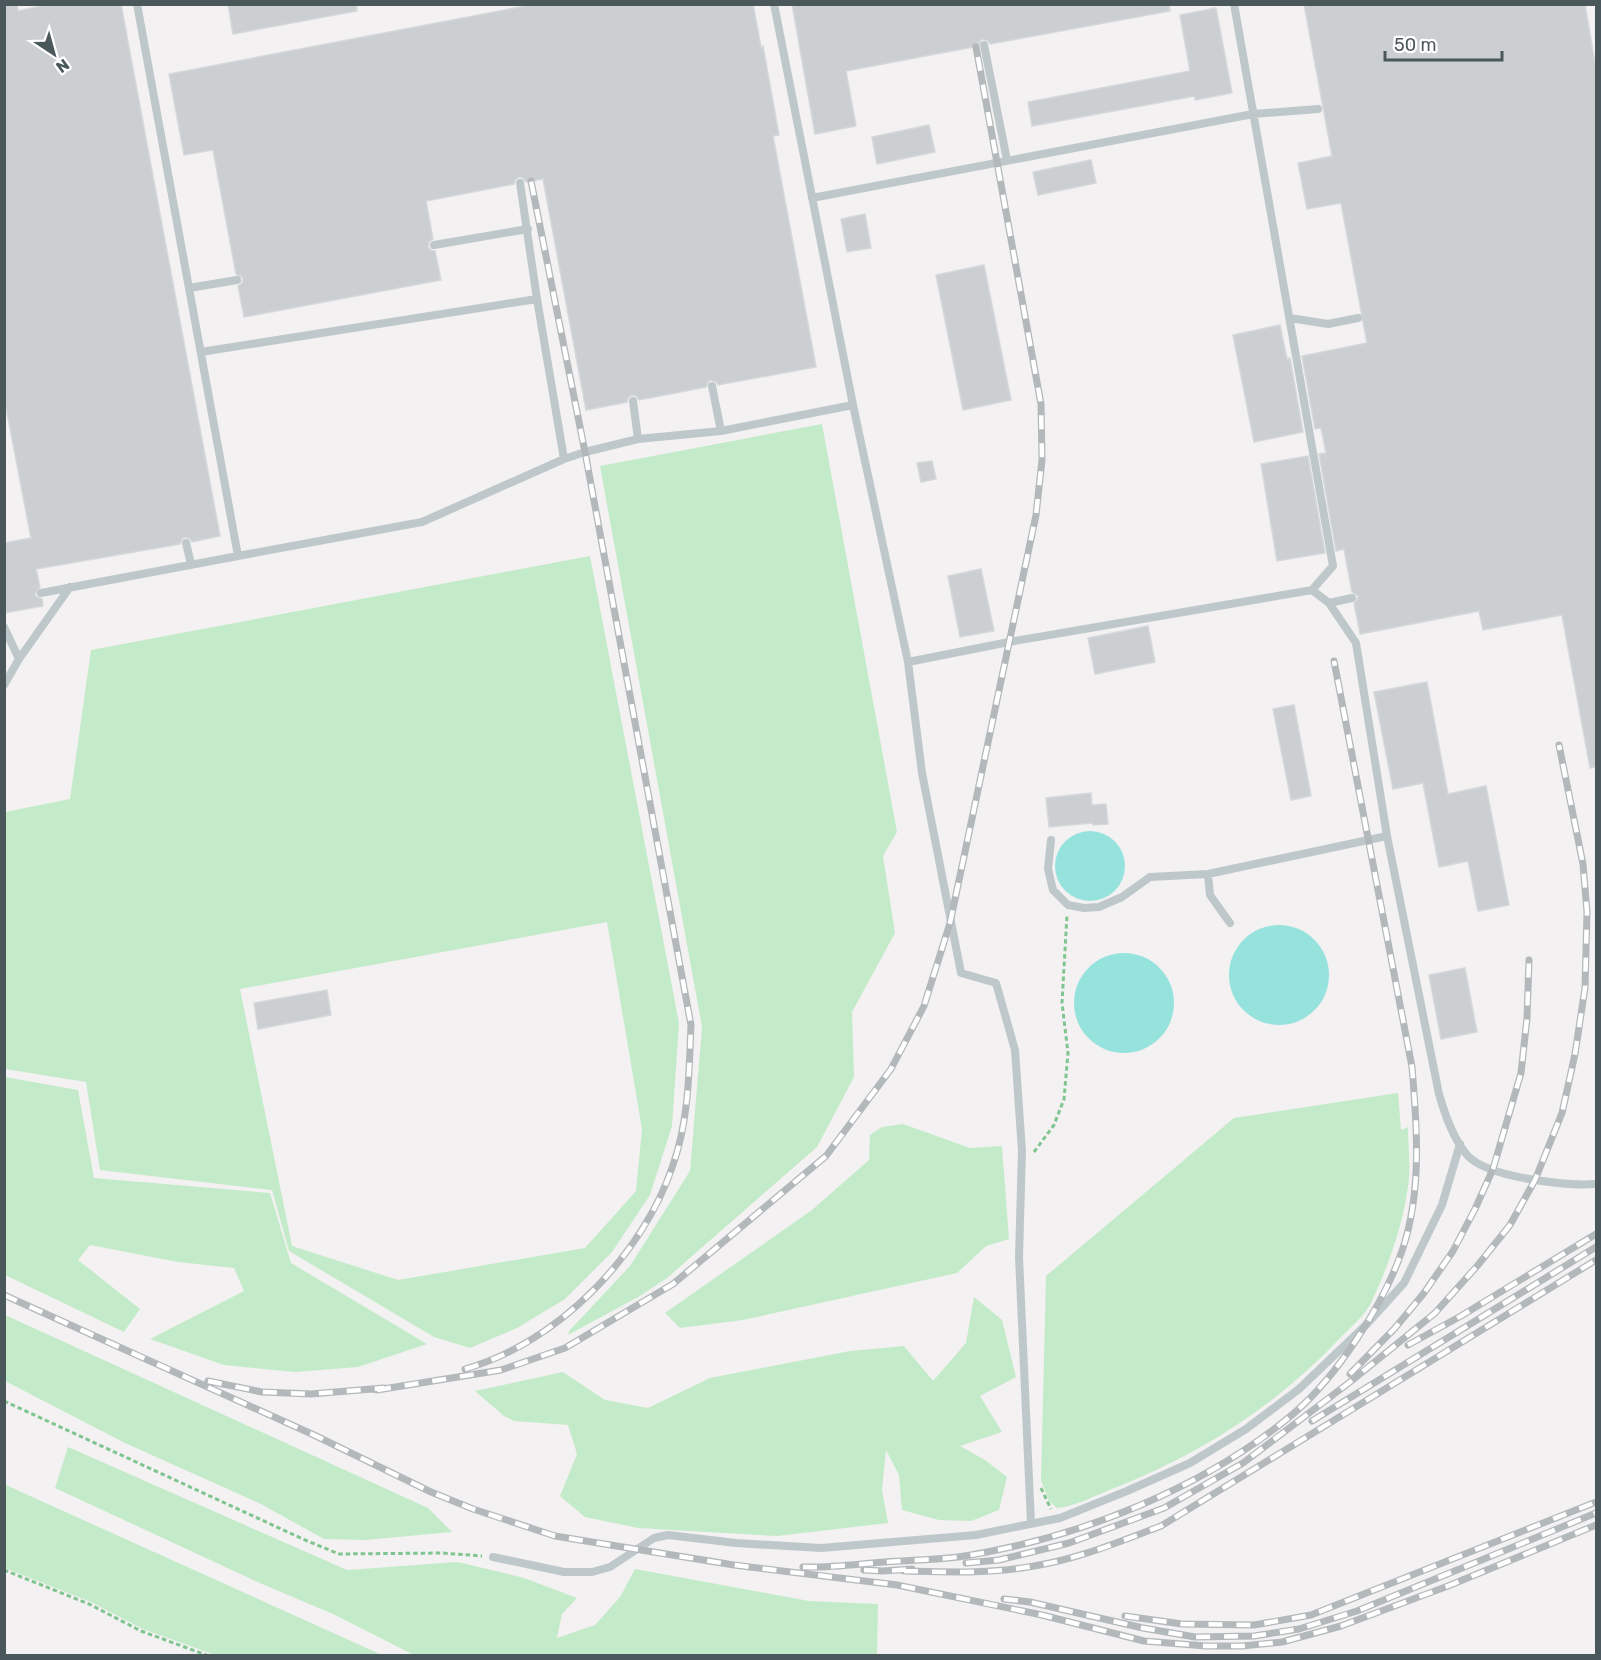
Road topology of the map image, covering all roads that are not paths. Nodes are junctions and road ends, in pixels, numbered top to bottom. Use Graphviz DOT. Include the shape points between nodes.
graph roads {
  1 [pos="137,4"];
  2 [pos="774,4"];
  3 [pos="1234,4"];
  4 [pos="984,45"];
  5 [pos="1318,109"];
  6 [pos="1253,114"];
  7 [pos="1007,160"];
  8 [pos="520,183"];
  9 [pos="812,198"];
  10 [pos="528,229"];
  11 [pos="434,245"];
  12 [pos="237,280"];
  13 [pos="189,288"];
  14 [pos="537,299"];
  15 [pos="1290,318"];
  16 [pos="1358,318"];
  17 [pos="201,352"];
  18 [pos="712,386"];
  19 [pos="633,401"];
  20 [pos="853,405"];
  21 [pos="722,431"];
  22 [pos="638,439"];
  23 [pos="564,459"];
  24 [pos="186,543"];
  25 [pos="238,556"];
  26 [pos="190,564"];
  27 [pos="70,587"];
  28 [pos="1312,590"];
  29 [pos="41,593"];
  30 [pos="1352,598"];
  31 [pos="1329,603"];
  32 [pos="4,627"];
  33 [pos="19,659"];
  34 [pos="908,662"];
  35 [pos="4,685"];
  36 [pos="1387,836"];
  37 [pos="1052,840"];
  38 [pos="1208,874"];
  39 [pos="1230,923"];
  40 [pos="1460,1144"];
  41 [pos="1596,1184"];
  42 [pos="1032,1523"];
  43 [pos="493,1557"];
  1 -- 13 [label="lane"];
  2 -- 9 [label="lane"];
  3 -- 6 [label="lane"];
  4 -- 7 [label="lane"];
  5 -- 6 [label="lane"];
  6 -- 7 [label="lane"];
  6 -- 15 [label="lane"];
  7 -- 9 [label="lane"];
  8 -- 10 [label="lane"];
  9 -- 20 [label="lane"];
  10 -- 11 [label="lane"];
  10 -- 14 [label="lane"];
  12 -- 13 [label="lane"];
  13 -- 17 [label="lane"];
  14 -- 17 [label="lane"];
  14 -- 23 [label="lane"];
  15 -- 16 [label="lane" via="1328,324"];
  15 -- 28 [label="lane" via="1334,566"];
  17 -- 25 [label="lane"];
  18 -- 21 [label="lane"];
  19 -- 22 [label="lane"];
  20 -- 21 [label="lane"];
  20 -- 34 [label="lane"];
  21 -- 22 [label="lane"];
  22 -- 23 [label="lane"];
  23 -- 25 [label="lane" via="422,522"];
  24 -- 26 [label="lane"];
  25 -- 26 [label="lane"];
  26 -- 27 [label="lane"];
  27 -- 29 [label="lane"];
  27 -- 33 [label="lane"];
  28 -- 31 [label="lane"];
  28 -- 34 [label="lane"];
  30 -- 31 [label="lane"];
  31 -- 36 [label="lane" via="1356,643"];
  32 -- 33 [label="lane"];
  33 -- 35 [label="lane"];
  34 -- 42 [label="lane" via="922,773 961,973 996,983 1015,1050 1022,1151 1020,1257"];
  36 -- 38 [label="lane"];
  36 -- 40 [label="lane" via="1439,1094"];
  37 -- 38 [label="lane" via="1048,869 1053,890 1068,904 1084,908 1099,908 1150,877"];
  38 -- 39 [label="lane" via="1210,896"];
  40 -- 41 [label="lane" via="1469,1157 1493,1169 1551,1182"];
  40 -- 42 [label="lane" via="1442,1205 1404,1283 1299,1389 1246,1429 1190,1463 1056,1518"];
  42 -- 43 [label="lane" via="976,1535 821,1548 668,1535 654,1538 610,1567 592,1572 564,1572"];
}
